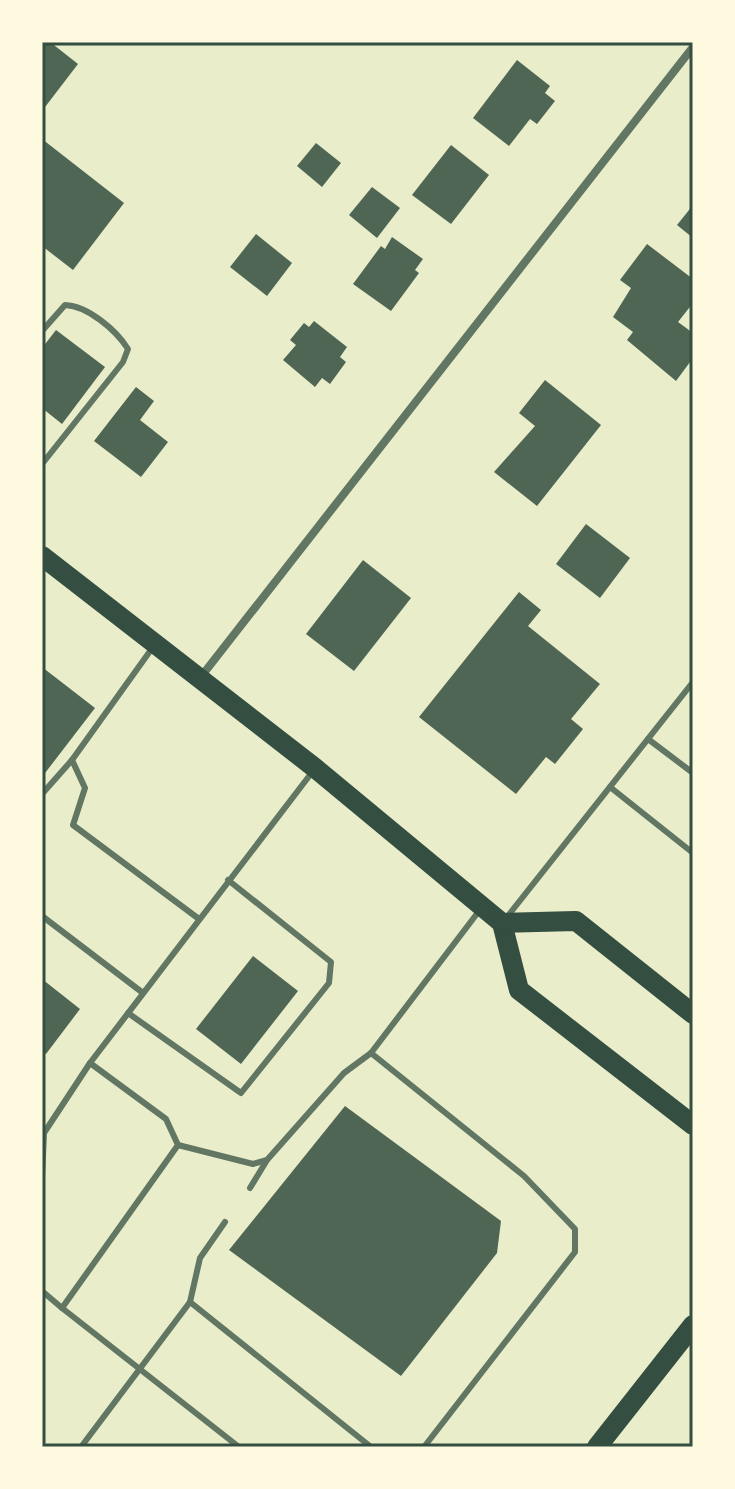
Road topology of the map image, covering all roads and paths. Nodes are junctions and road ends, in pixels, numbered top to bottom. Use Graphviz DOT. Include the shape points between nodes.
graph roads {
  1 [pos="693,47"];
  2 [pos="42,331"];
  3 [pos="42,464"];
  4 [pos="43,560"];
  5 [pos="155,644"];
  6 [pos="199,678"];
  7 [pos="693,682"];
  8 [pos="648,739"];
  9 [pos="72,760"];
  10 [pos="315,768"];
  11 [pos="693,773"];
  12 [pos="610,787"];
  13 [pos="42,794"];
  14 [pos="693,853"];
  15 [pos="228,880"];
  16 [pos="482,907"];
  17 [pos="42,916"];
  18 [pos="199,919"];
  19 [pos="502,923"];
  20 [pos="143,993"];
  21 [pos="128,1013"];
  22 [pos="693,1014"];
  23 [pos="371,1053"];
  24 [pos="90,1063"];
  25 [pos="693,1125"];
  26 [pos="178,1145"];
  27 [pos="267,1160"];
  28 [pos="42,1178"];
  29 [pos="250,1188"];
  30 [pos="225,1222"];
  31 [pos="42,1291"];
  32 [pos="190,1302"];
  33 [pos="62,1308"];
  34 [pos="693,1325"];
  35 [pos="141,1370"];
  36 [pos="86,1445"];
  37 [pos="239,1447"];
  38 [pos="371,1447"];
  39 [pos="424,1447"];
  40 [pos="597,1447"];
  1 -- 6 [label="street"];
  2 -- 3 [label="lane" via="65,305 80,306 128,349"];
  4 -- 5 [label="main road"];
  5 -- 6 [label="main road"];
  5 -- 9 [label="lane"];
  6 -- 10 [label="main road"];
  7 -- 8 [label="lane"];
  8 -- 11 [label="lane"];
  8 -- 12 [label="lane"];
  9 -- 13 [label="lane"];
  9 -- 18 [label="lane" via="85,788 73,825"];
  10 -- 15 [label="lane"];
  10 -- 16 [label="main road"];
  12 -- 14 [label="lane"];
  12 -- 19 [label="lane"];
  15 -- 18 [label="lane"];
  15 -- 21 [label="lane" via="331,962 329,983 241,1093"];
  16 -- 19 [label="main road"];
  16 -- 23 [label="lane"];
  17 -- 20 [label="lane"];
  18 -- 20 [label="lane"];
  19 -- 22 [label="main road" via="576,921"];
  19 -- 25 [label="main road" via="519,990"];
  20 -- 21 [label="lane"];
  21 -- 24 [label="lane"];
  23 -- 27 [label="lane" via="344,1073"];
  23 -- 39 [label="lane" via="524,1176 575,1229 575,1252"];
  24 -- 26 [label="lane" via="166,1119"];
  24 -- 28 [label="lane" via="44,1133"];
  26 -- 27 [label="lane" via="253,1164"];
  26 -- 33 [label="lane"];
  27 -- 29 [label="lane"];
  30 -- 32 [label="lane" via="200,1258"];
  31 -- 33 [label="lane"];
  32 -- 35 [label="lane"];
  32 -- 38 [label="lane"];
  33 -- 35 [label="lane"];
  34 -- 40 [label="main road"];
  35 -- 36 [label="lane"];
  35 -- 37 [label="lane"];
}
